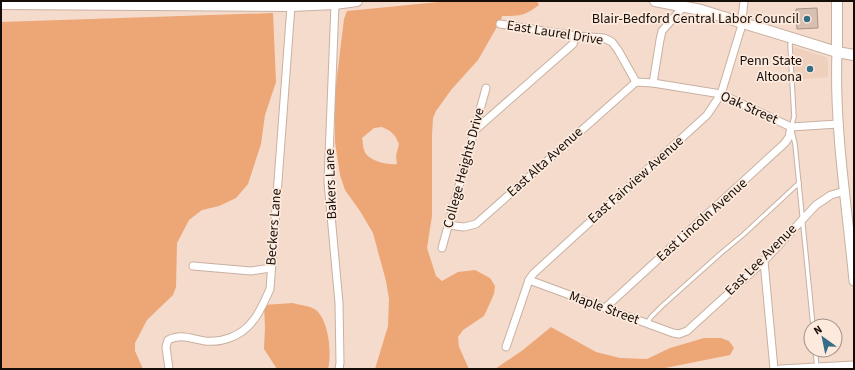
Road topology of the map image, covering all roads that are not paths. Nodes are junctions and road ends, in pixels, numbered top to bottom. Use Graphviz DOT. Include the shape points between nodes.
graph roads {
  1 [pos="357,1"];
  2 [pos="655,1"];
  3 [pos="744,1"];
  4 [pos="837,1"];
  5 [pos="222,3"];
  6 [pos="1,4"];
  7 [pos="335,4"];
  8 [pos="291,6"];
  9 [pos="684,6"];
  10 [pos="742,21"];
  11 [pos="500,24"];
  12 [pos="576,36"];
  13 [pos="792,38"];
  14 [pos="837,52"];
  15 [pos="854,55"];
  16 [pos="636,82"];
  17 [pos="653,83"];
  18 [pos="486,88"];
  19 [pos="721,94"];
  20 [pos="838,124"];
  21 [pos="791,127"];
  22 [pos="474,131"];
  23 [pos="799,183"];
  24 [pos="845,191"];
  25 [pos="802,220"];
  26 [pos="448,225"];
  27 [pos="852,234"];
  28 [pos="442,248"];
  29 [pos="764,261"];
  30 [pos="193,266"];
  31 [pos="271,268"];
  32 [pos="529,280"];
  33 [pos="854,281"];
  34 [pos="605,308"];
  35 [pos="812,318"];
  36 [pos="647,324"];
  37 [pos="680,334"];
  38 [pos="506,347"];
  39 [pos="816,358"];
  40 [pos="854,365"];
  41 [pos="339,366"];
  42 [pos="817,367"];
  43 [pos="169,369"];
  44 [pos="774,369"];
  45 [pos="780,369"];
  1 -- 7 [label="main road"];
  2 -- 9 [label="main road"];
  3 -- 10 [label="street, East Fairview Avenue"];
  4 -- 14 [label="main road"];
  5 -- 6 [label="main road"];
  5 -- 8 [label="main road"];
  7 -- 8 [label="main road"];
  7 -- 41 [label="street, Bakers Lane" via="328,182 339,303"];
  8 -- 31 [label="street, Beckers Lane"];
  9 -- 10 [label="main road"];
  9 -- 17 [label="street" via="662,31"];
  10 -- 13 [label="main road"];
  10 -- 19 [label="street, East Fairview Avenue"];
  11 -- 12 [label="street, East Laurel Drive"];
  12 -- 16 [label="street, East Laurel Drive" via="604,38 612,42"];
  12 -- 22 [label="street" via="573,44"];
  13 -- 14 [label="main road"];
  13 -- 21 [label="lane" via="790,45 794,117"];
  14 -- 15 [label="main road"];
  14 -- 20 [label="street"];
  16 -- 17 [label="street, Oak Street"];
  16 -- 26 [label="street, East Alta Avenue" via="476,224 464,227"];
  17 -- 19 [label="street, Oak Street"];
  18 -- 22 [label="street, College Heights Drive"];
  19 -- 21 [label="street, Oak Street"];
  19 -- 32 [label="street, East Fairview Avenue" via="698,124 539,268"];
  20 -- 21 [label="street, Oak Street"];
  20 -- 24 [label="street"];
  21 -- 23 [label="lane"];
  21 -- 34 [label="street, East Lincoln Avenue" via="785,143"];
  22 -- 26 [label="street, College Heights Drive"];
  23 -- 25 [label="lane"];
  23 -- 36 [label="lane" via="662,306"];
  24 -- 25 [label="street, East Lee Avenue" via="824,199"];
  24 -- 27 [label="street"];
  25 -- 29 [label="street, East Lee Avenue"];
  25 -- 35 [label="lane"];
  26 -- 28 [label="street, College Heights Drive"];
  27 -- 33 [label="street"];
  29 -- 37 [label="street, East Lee Avenue" via="687,331"];
  29 -- 44 [label="street"];
  30 -- 31 [label="street" via="251,271"];
  31 -- 43 [label="street, Beckers Lane" via="270,289 252,322 230,338 205,341 175,336 168,340 166,347"];
  32 -- 34 [label="street, Maple Street"];
  32 -- 38 [label="street, East Fairview Avenue"];
  34 -- 36 [label="street, Maple Street"];
  36 -- 37 [label="street, Maple Street"];
  39 -- 42 [label="lane"];
  40 -- 42 [label="street"];
  42 -- 45 [label="street"];
}
